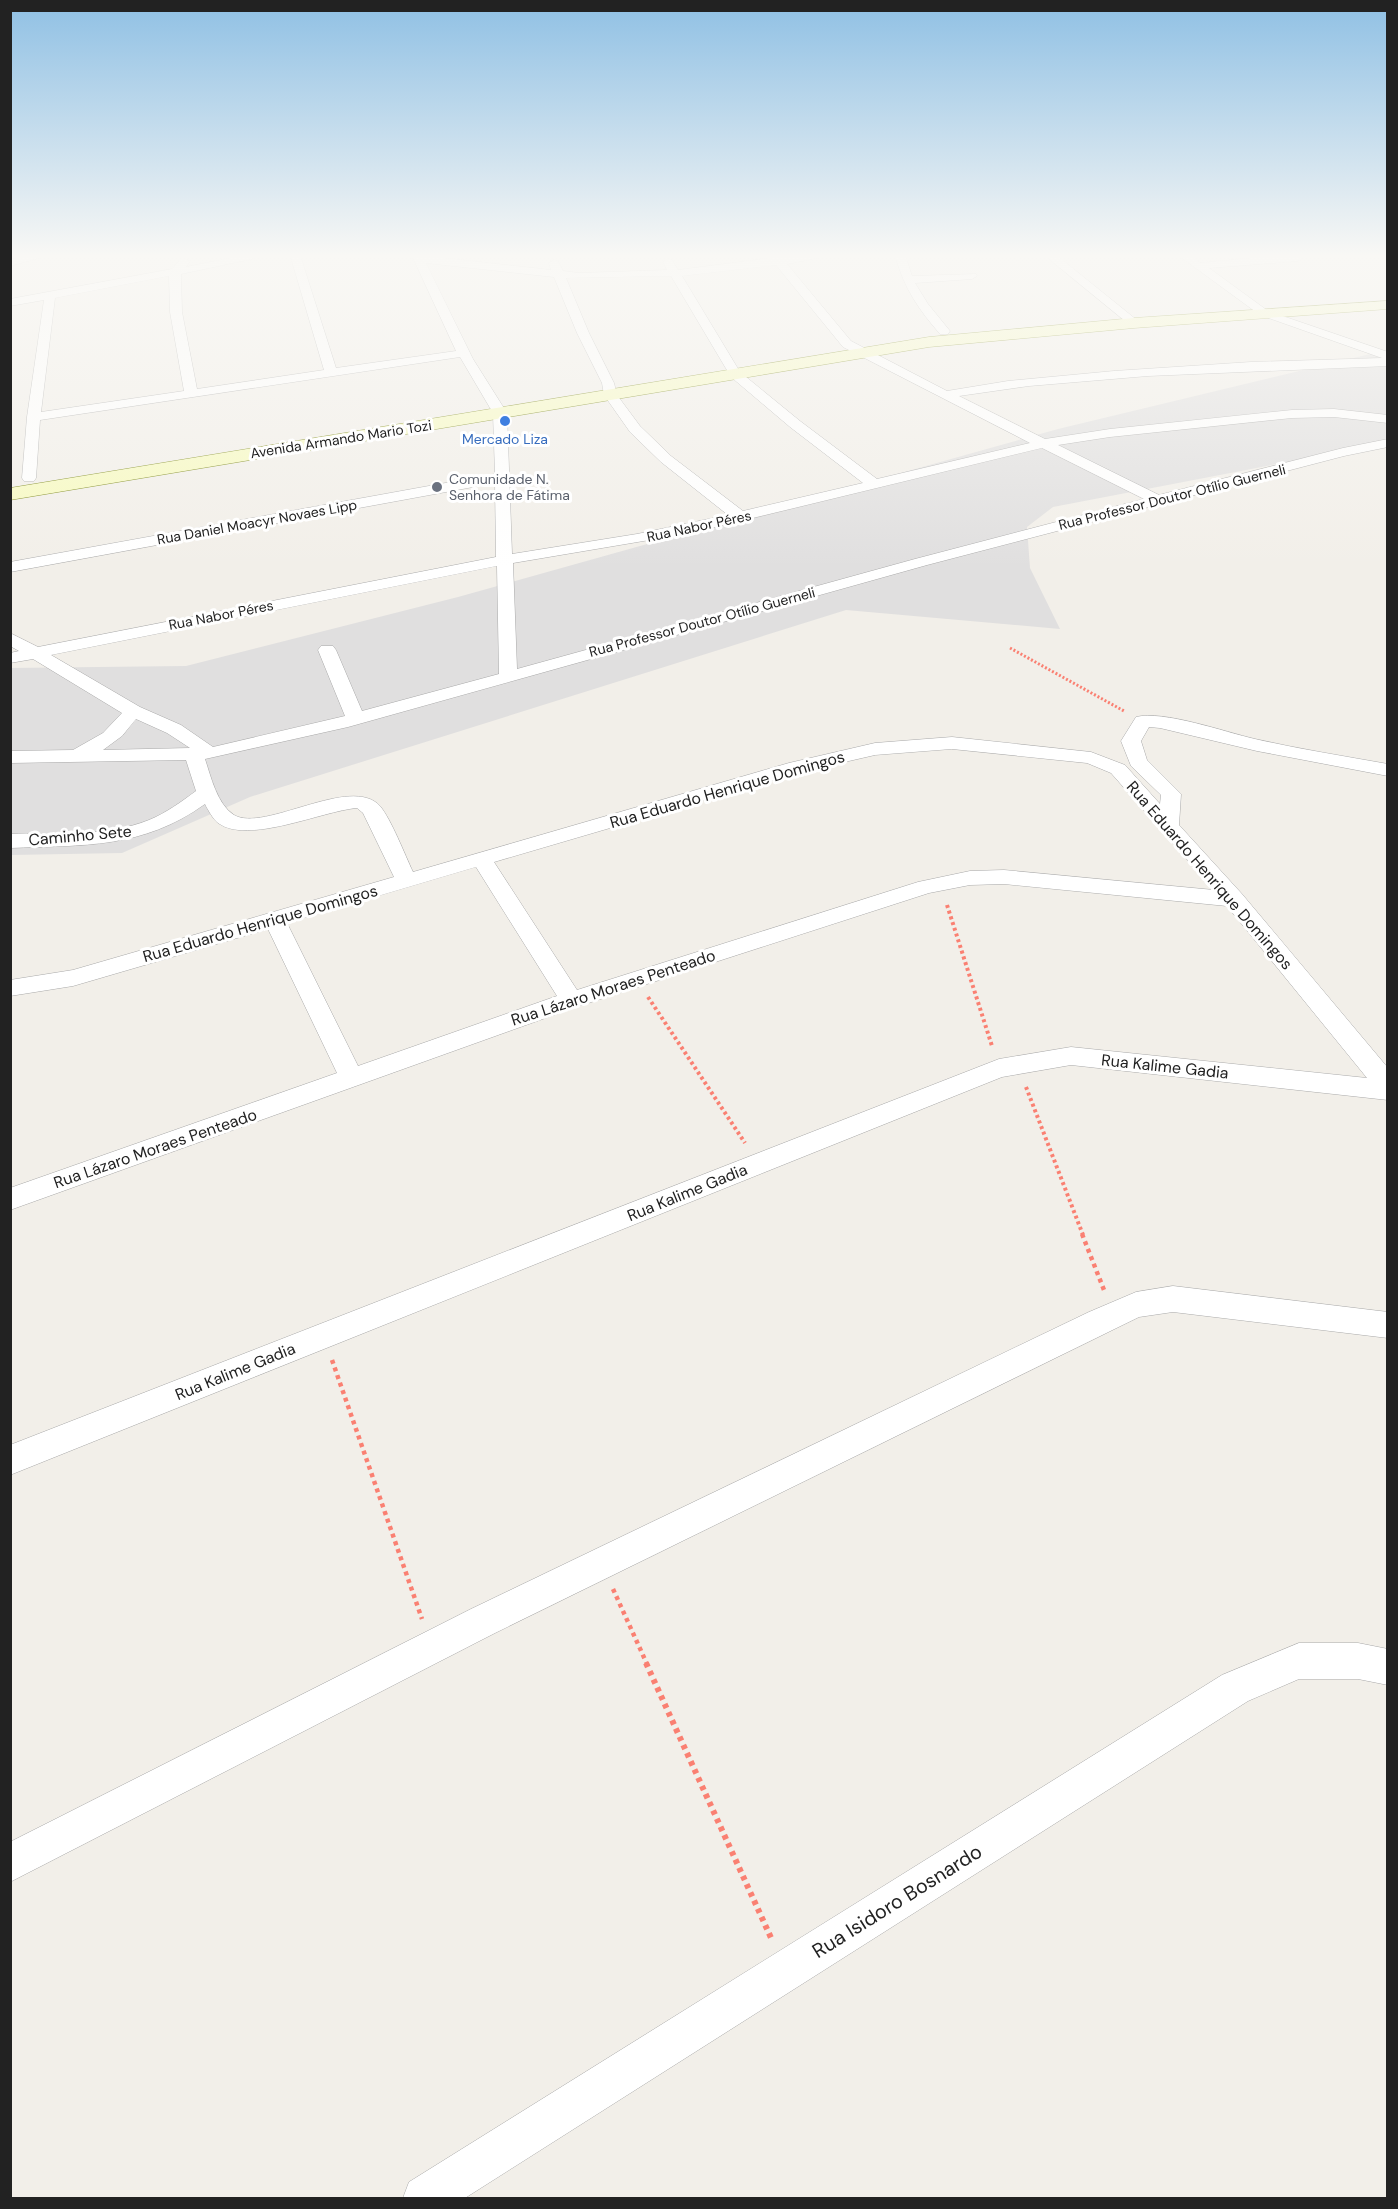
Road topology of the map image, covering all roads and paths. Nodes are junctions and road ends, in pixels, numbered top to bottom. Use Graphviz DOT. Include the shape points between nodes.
graph roads {
  1 [pos="41,361"];
  2 [pos="185,361"];
  3 [pos="327,361"];
  4 [pos="411,361"];
  5 [pos="470,361"];
  6 [pos="597,361"];
  7 [pos="727,361"];
  8 [pos="778,361"];
  9 [pos="880,361"];
  10 [pos="1388,362"];
  11 [pos="732,369"];
  12 [pos="331,373"];
  13 [pos="610,389"];
  14 [pos="191,393"];
  15 [pos="946,395"];
  16 [pos="496,408"];
  17 [pos="34,417"];
  18 [pos="1388,419"];
  19 [pos="1046,443"];
  20 [pos="1388,443"];
  21 [pos="503,477"];
  22 [pos="29,478"];
  23 [pos="10,482"];
  24 [pos="875,485"];
  25 [pos="10,494"];
  26 [pos="1157,500"];
  27 [pos="741,517"];
  28 [pos="504,560"];
  29 [pos="10,567"];
  30 [pos="10,638"];
  31 [pos="1010,648"];
  32 [pos="327,650"];
  33 [pos="36,652"];
  34 [pos="10,658"];
  35 [pos="508,675"];
  36 [pos="133,711"];
  37 [pos="354,718"];
  38 [pos="1143,722"];
  39 [pos="202,753"];
  40 [pos="10,757"];
  41 [pos="76,757"];
  42 [pos="1388,770"];
  43 [pos="207,793"];
  44 [pos="1169,826"];
  45 [pos="10,841"];
  46 [pos="482,860"];
  47 [pos="407,881"];
  48 [pos="940,884"];
  49 [pos="1234,899"];
  50 [pos="274,919"];
  51 [pos="636,979"];
  52 [pos="10,988"];
  53 [pos="571,999"];
  54 [pos="1008,1066"];
  55 [pos="352,1078"];
  56 [pos="1388,1088"];
  57 [pos="759,1163"];
  58 [pos="10,1198"];
  59 [pos="1113,1315"];
  60 [pos="1388,1325"];
  61 [pos="324,1336"];
  62 [pos="10,1460"];
  63 [pos="602,1563"];
  64 [pos="432,1647"];
  65 [pos="1388,1666"];
  66 [pos="10,1863"];
  67 [pos="786,1971"];
  68 [pos="426,2199"];
  1 -- 17 [label="street"];
  2 -- 14 [label="street"];
  3 -- 12 [label="street"];
  4 -- 12 [label="street"];
  5 -- 16 [label="street"];
  6 -- 13 [label="street"];
  7 -- 11 [label="street"];
  8 -- 11 [label="street, Avenida Armando Mario Tozi"];
  9 -- 15 [label="street"];
  10 -- 15 [label="street" via="1148,372 1023,382"];
  11 -- 13 [label="street, Avenida Armando Mario Tozi"];
  11 -- 24 [label="street" via="795,424"];
  12 -- 14 [label="street"];
  13 -- 16 [label="street, Avenida Armando Mario Tozi"];
  13 -- 27 [label="street" via="635,429 666,459"];
  14 -- 17 [label="street"];
  15 -- 19 [label="street"];
  16 -- 21 [label="street"];
  16 -- 22 [label="street, Avenida Armando Mario Tozi"];
  16 -- 25 [label="street, Avenida Armando Mario Tozi"];
  17 -- 22 [label="street"];
  18 -- 19 [label="street, Rua Nabor Péres" via="1334,413 1292,414"];
  19 -- 24 [label="street, Rua Nabor Péres"];
  19 -- 26 [label="street"];
  20 -- 26 [label="street, Rua Professor Doutor Otílio Guerneli"];
  21 -- 28 [label="street"];
  21 -- 29 [label="street, Rua Daniel Moacyr Novaes Lipp"];
  22 -- 23 [label="street, Avenida Armando Mario Tozi"];
  24 -- 27 [label="street, Rua Nabor Péres"];
  26 -- 35 [label="street, Rua Professor Doutor Otílio Guerneli"];
  27 -- 28 [label="street, Rua Nabor Péres" via="637,539"];
  28 -- 33 [label="street, Rua Nabor Péres"];
  28 -- 35 [label="street"];
  30 -- 33 [label="street"];
  31 -- 38 [label="path"];
  32 -- 37 [label="street"];
  33 -- 34 [label="street, Rua Nabor Péres"];
  33 -- 36 [label="street"];
  35 -- 37 [label="street, Rua Professor Doutor Otílio Guerneli"];
  36 -- 39 [label="street" via="174,729"];
  36 -- 41 [label="street" via="120,730"];
  37 -- 39 [label="street, Rua Professor Doutor Otílio Guerneli"];
  38 -- 42 [label="street" via="1160,722"];
  38 -- 44 [label="street" via="1131,741 1138,762 1170,794"];
  39 -- 41 [label="street, Rua Professor Doutor Otílio Guerneli"];
  39 -- 43 [label="street"];
  40 -- 41 [label="street, Rua Professor Doutor Otílio Guerneli"];
  43 -- 45 [label="street, Caminho Sete" via="178,814 134,831"];
  43 -- 47 [label="street" via="227,820 238,824 361,802 372,810"];
  44 -- 46 [label="street, Rua Eduardo Henrique Domingos" via="1118,769 1091,758 952,743 923,744 875,749 796,766"];
  44 -- 49 [label="street, Rua Eduardo Henrique Domingos"];
  46 -- 47 [label="street, Rua Eduardo Henrique Domingos"];
  46 -- 53 [label="street"];
  47 -- 50 [label="street, Rua Eduardo Henrique Domingos"];
  48 -- 49 [label="street, Rua Lázaro Moraes Penteado" via="1004,877"];
  48 -- 51 [label="street, Rua Lázaro Moraes Penteado"];
  48 -- 54 [label="path"];
  49 -- 56 [label="street, Rua Eduardo Henrique Domingos"];
  50 -- 52 [label="street, Rua Eduardo Henrique Domingos" via="73,978"];
  50 -- 55 [label="street"];
  51 -- 53 [label="street, Rua Lázaro Moraes Penteado"];
  51 -- 57 [label="path"];
  53 -- 55 [label="street, Rua Lázaro Moraes Penteado"];
  54 -- 56 [label="street, Rua Kalime Gadia" via="1071,1056"];
  54 -- 57 [label="street, Rua Kalime Gadia"];
  54 -- 59 [label="path"];
  55 -- 58 [label="street, Rua Lázaro Moraes Penteado"];
  57 -- 61 [label="street, Rua Kalime Gadia"];
  59 -- 60 [label="street" via="1136,1305 1173,1299"];
  59 -- 63 [label="street"];
  61 -- 62 [label="street, Rua Kalime Gadia"];
  61 -- 64 [label="path"];
  63 -- 64 [label="street"];
  63 -- 67 [label="path"];
  64 -- 66 [label="street"];
  65 -- 67 [label="street, Rua Isidoro Bosnardo" via="1358,1661 1299,1661 1235,1688"];
  67 -- 68 [label="street, Rua Isidoro Bosnardo"];
}
